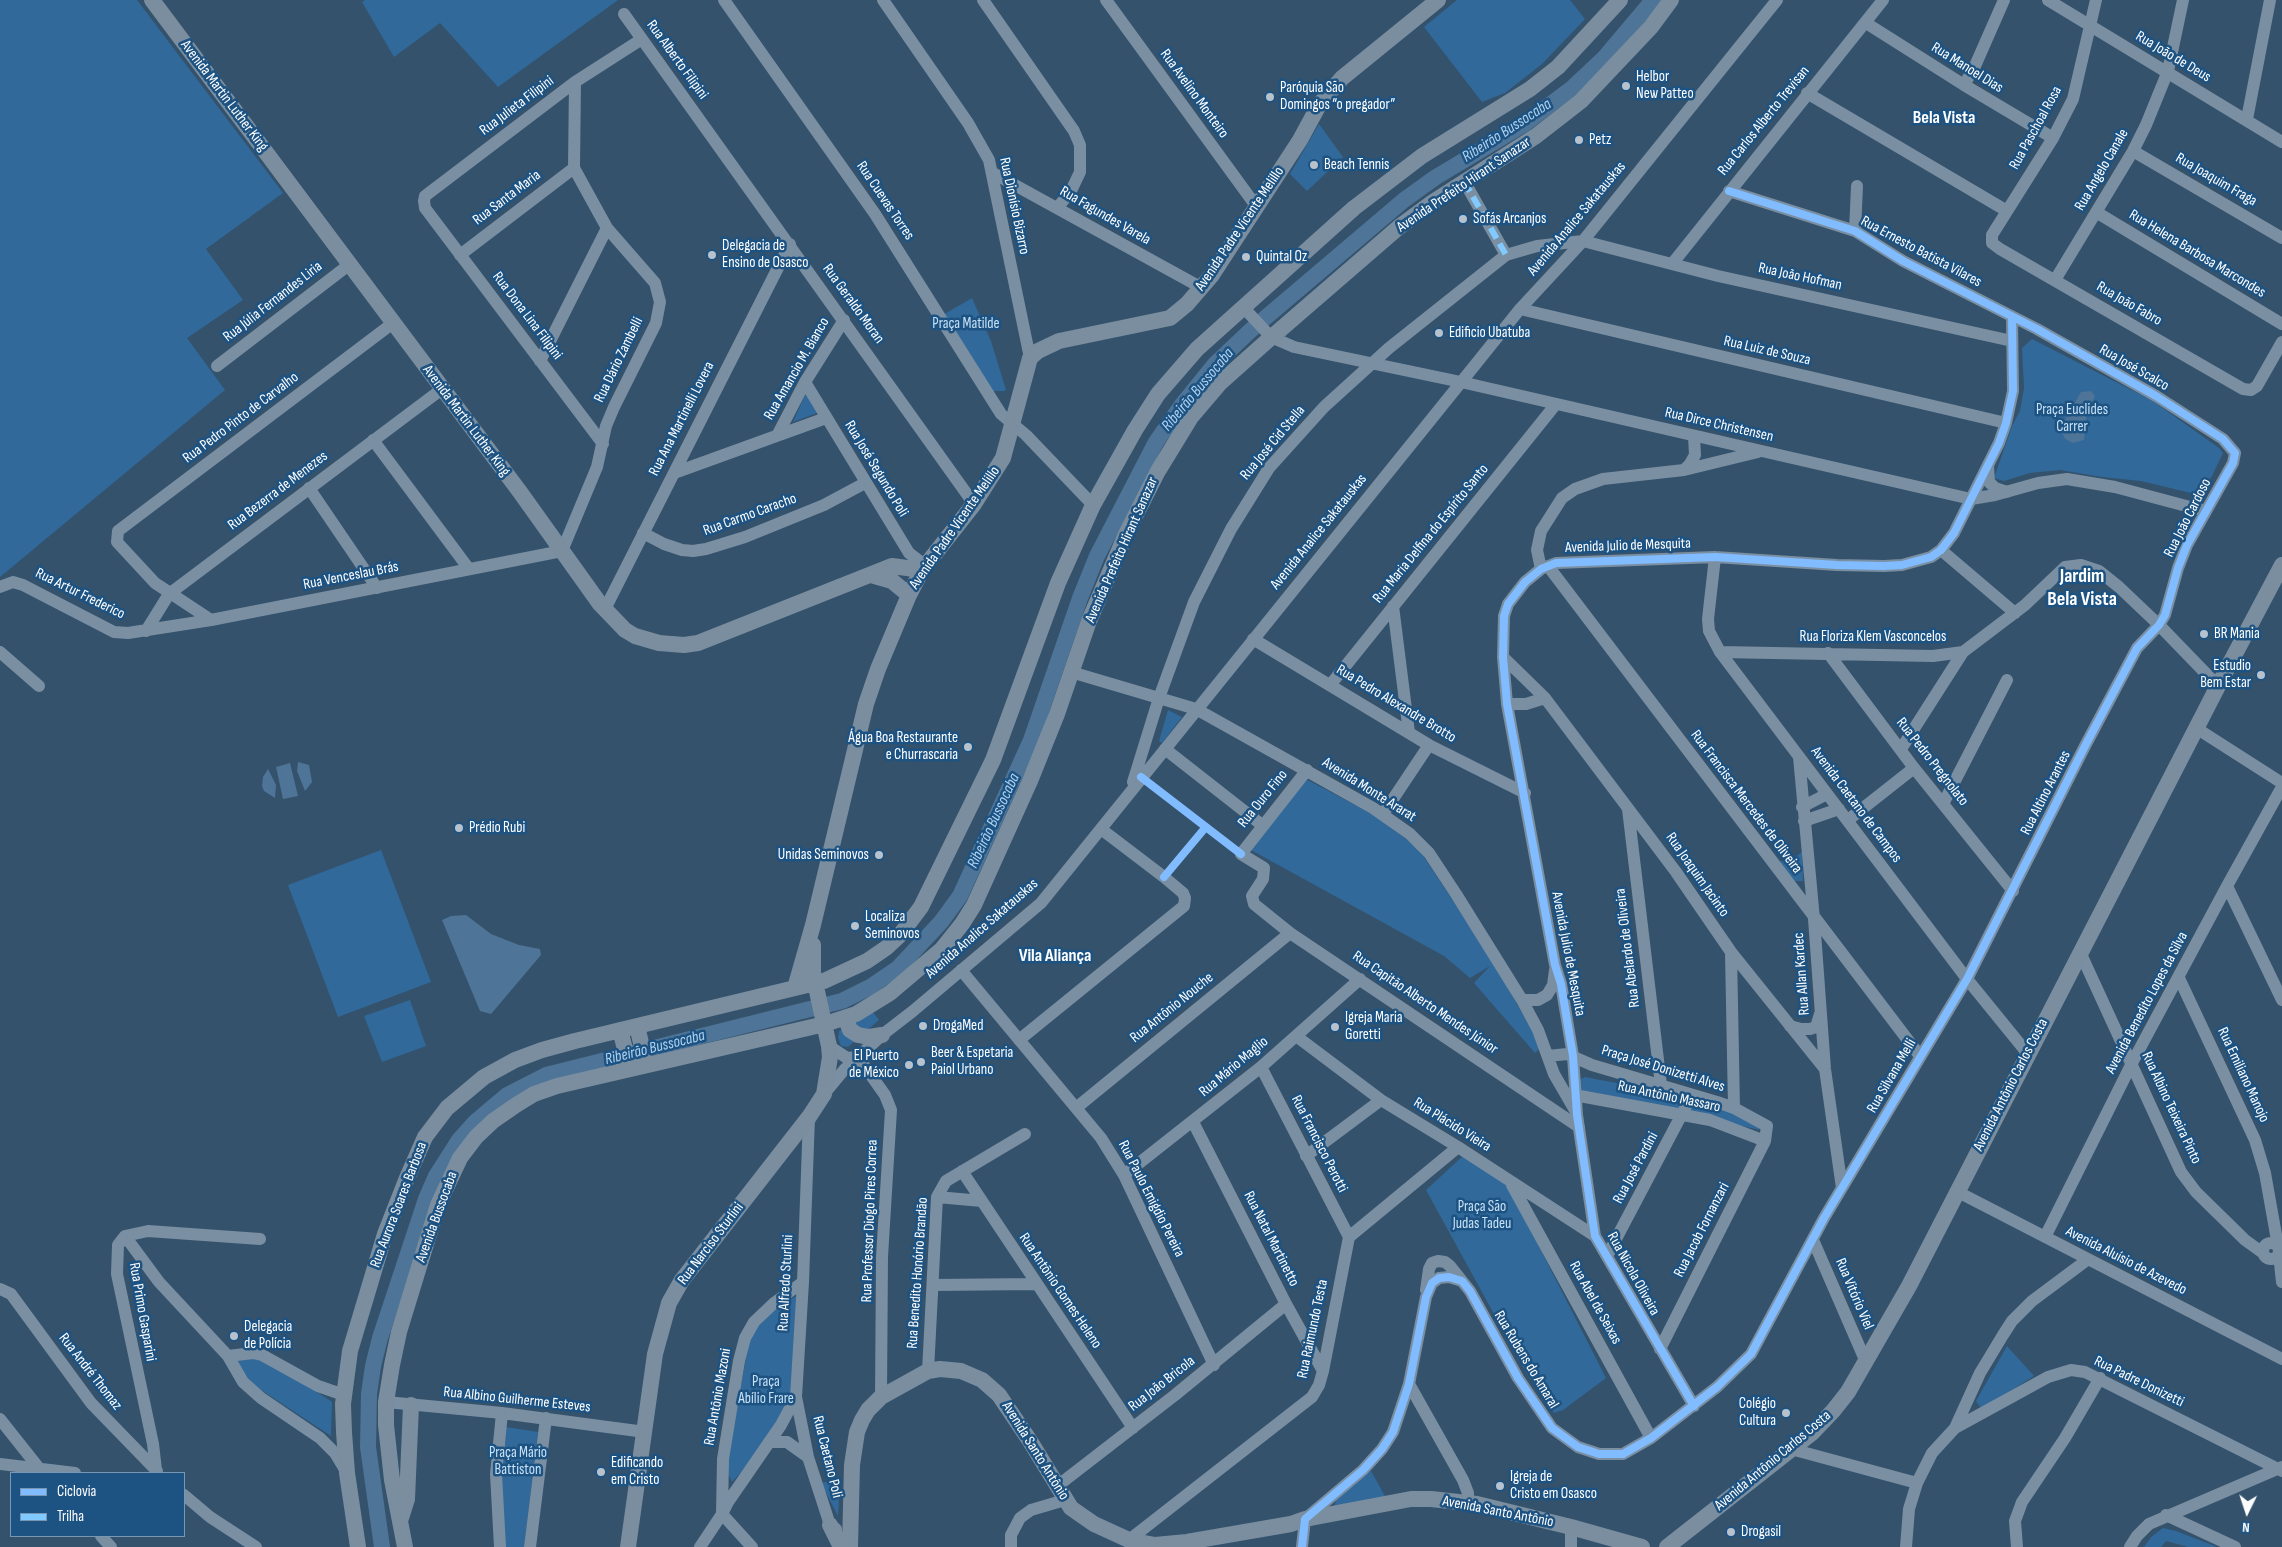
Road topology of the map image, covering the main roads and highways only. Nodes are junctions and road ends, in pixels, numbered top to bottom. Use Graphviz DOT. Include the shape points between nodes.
graph roads {
  1 [pos="152,0"];
  2 [pos="1438,0"];
  3 [pos="1620,0"];
  4 [pos="1671,0"];
  5 [pos="924,568"];
  6 [pos="2280,572"];
  7 [pos="871,575"];
  8 [pos="909,595"];
  9 [pos="813,925"];
  10 [pos="814,983"];
  11 [pos="795,988"];
  12 [pos="846,1018"];
  13 [pos="824,1021"];
  14 [pos="638,1031"];
  15 [pos="621,1034"];
  16 [pos="882,1035"];
  17 [pos="645,1061"];
  18 [pos="629,1065"];
  19 [pos="411,1405"];
  20 [pos="400,1520"];
  21 [pos="830,1525"];
  22 [pos="850,1534"];
  23 [pos="358,1547"];
  24 [pos="405,1547"];
  25 [pos="628,1547"];
  26 [pos="841,1547"];
  27 [pos="1642,1547"];
  28 [pos="1667,1547"];
  1 -- 7 [label="main road, Avenida Martin Luther King" via="616,623 635,636 659,643 684,645 711,639"];
  2 -- 5 [label="main road, Avenida Padre Vicente Melillo" via="1342,78 1320,105 1202,288 1170,318 1059,341 1030,358 1003,458 974,504"];
  3 -- 10 [label="main road" via="1558,67 1530,89 1422,156 1354,208 1247,312 1197,349 1158,394 1093,505 1058,582 993,760 921,907 886,948 867,961"];
  4 -- 12 [label="main road, Avenida Prefeito Hirant Sanazar" via="1651,27 1581,101 1536,136 1399,227 1269,335 1202,403 1171,449 1126,534 1089,621 1030,781 974,905 942,949 922,967 890,994"];
  5 -- 7 [label="main road, Avenida Martin Luther King" via="892,566"];
  5 -- 8 [label="main road, Avenida Padre Vicente Melillo"];
  6 -- 28 [label="main road, Avenida Antônio Carlos Costa" via="2196,728 1909,1286 1848,1392 1812,1433"];
  7 -- 8 [label="main road" via="892,581"];
  8 -- 9 [label="main road, Avenida Padre Vicente Melillo" via="866,704"];
  9 -- 10 [label="main road, Avenida Padre Vicente Melillo"];
  9 -- 11 [label="main road, Avenida Padre Vicente Melillo"];
  10 -- 11 [label="main road, Rua Aurora Soares Barbosa"];
  10 -- 13 [label="main road, Avenida Padre Vicente Melillo"];
  11 -- 14 [label="main road, Rua Aurora Soares Barbosa"];
  12 -- 13 [label="main road, Avenida Prefeito Hirant Sanazar"];
  12 -- 16 [label="main road" via="850,1030 858,1035"];
  13 -- 17 [label="main road, Avenida Bussocaba"];
  13 -- 25 [label="main road, Rua Narciso Sturlini" via="829,1046 824,1094 682,1280 669,1303 655,1354"];
  14 -- 15 [label="main road, Rua Aurora Soares Barbosa"];
  14 -- 17 [label="main road"];
  15 -- 18 [label="main road"];
  15 -- 23 [label="main road, Rua Aurora Soares Barbosa" via="542,1050 505,1065 484,1077 454,1102 425,1137 388,1224 350,1351 344,1395 347,1473"];
  17 -- 18 [label="main road, Avenida Bussocaba"];
  18 -- 20 [label="main road, Avenida Bussocaba" via="534,1094 493,1122 460,1158 438,1205 392,1365 386,1425"];
  19 -- 20 [label="main road" via="407,1503"];
  20 -- 24 [label="main road, Avenida Bussocaba"];
  21 -- 26 [label="main road"];
  22 -- 27 [label="main road, Avenida Santo Antônio" via="852,1465 857,1432 868,1410 882,1397 928,1371 940,1369 962,1371 982,1380 999,1395 1061,1493 1079,1515 1129,1540 1155,1545 1186,1542 1411,1499 1431,1499 1571,1527"];
}
